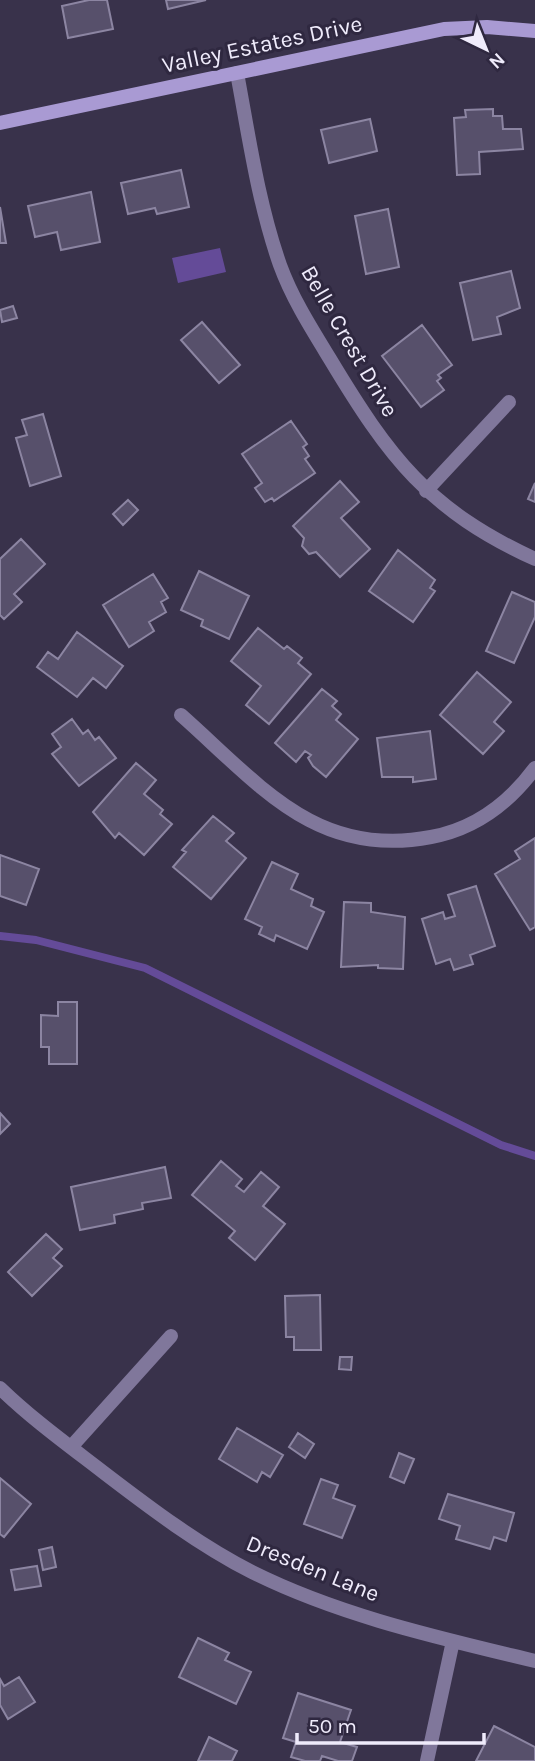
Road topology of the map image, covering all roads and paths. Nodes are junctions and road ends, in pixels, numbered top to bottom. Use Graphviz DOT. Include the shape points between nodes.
graph roads {
  1 [pos="535,31"];
  2 [pos="237,73"];
  3 [pos="0,123"];
  4 [pos="509,402"];
  5 [pos="426,491"];
  6 [pos="535,559"];
  7 [pos="181,715"];
  8 [pos="535,768"];
  9 [pos="171,1336"];
  10 [pos="0,1388"];
  11 [pos="71,1447"];
  12 [pos="453,1641"];
  13 [pos="535,1661"];
  14 [pos="428,1761"];
  1 -- 2 [label="street, Valley Estates Drive" via="444,29"];
  2 -- 3 [label="street, Valley Estates Drive"];
  2 -- 5 [label="street, Belle Crest Drive" via="265,215 290,289 377,432"];
  4 -- 5 [label="street"];
  5 -- 6 [label="street, Belle Crest Drive" via="474,528"];
  7 -- 8 [label="street" via="282,804 337,835 379,842 440,835 470,825 495,810"];
  9 -- 11 [label="street"];
  10 -- 11 [label="street, Dresden Lane"];
  11 -- 12 [label="street, Dresden Lane" via="195,1539 253,1572 316,1598"];
  12 -- 13 [label="street, Dresden Lane"];
  12 -- 14 [label="street"];
}
